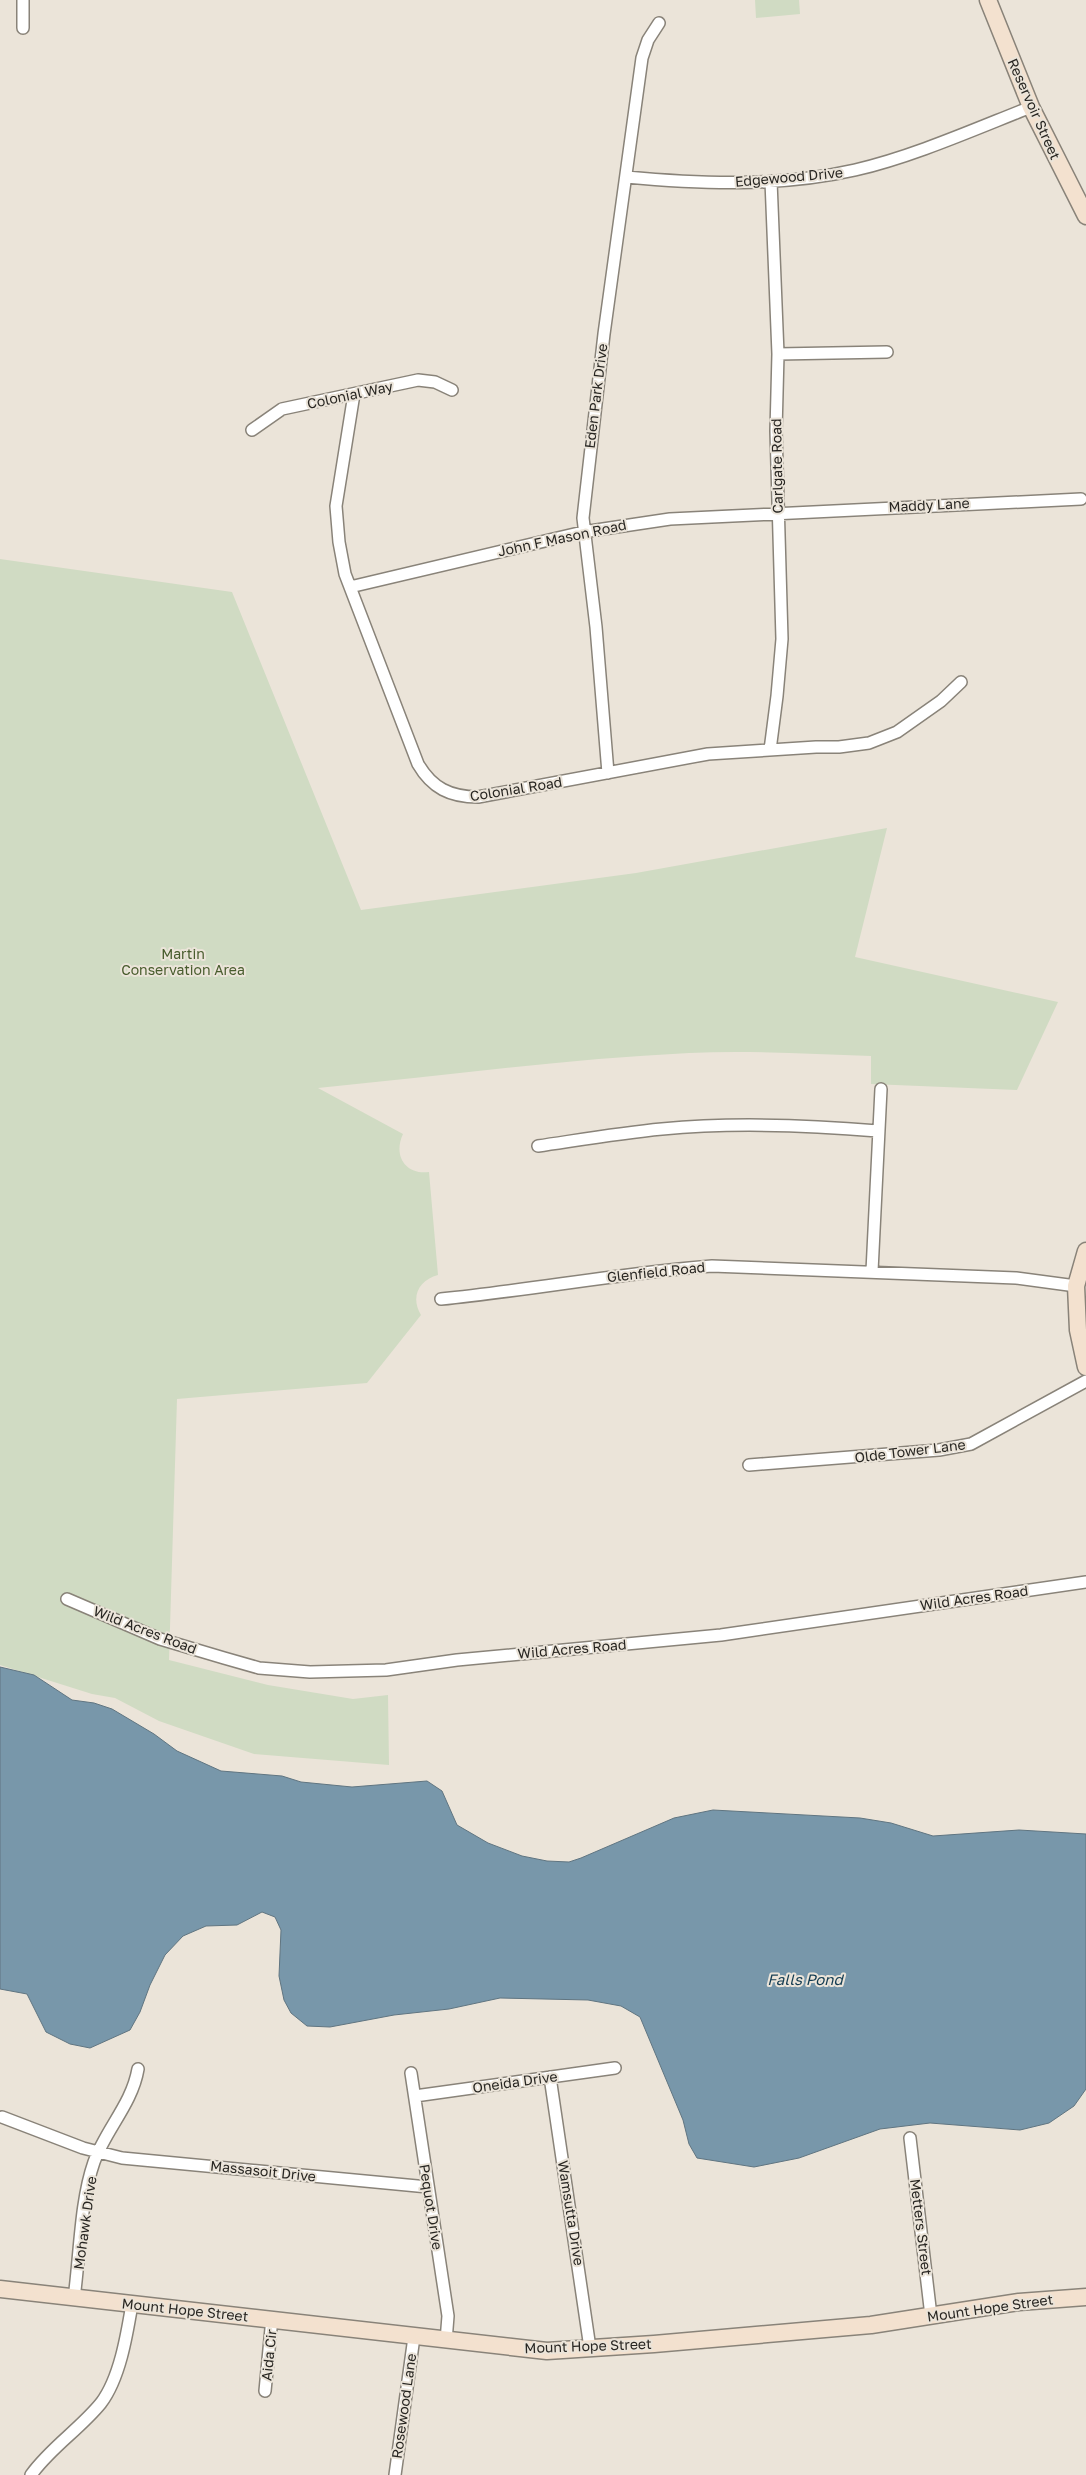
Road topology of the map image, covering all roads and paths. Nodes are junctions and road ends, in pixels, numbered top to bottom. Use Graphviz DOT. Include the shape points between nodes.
graph roads {
  1 [pos="23,0"];
  2 [pos="988,0"];
  3 [pos="659,23"];
  4 [pos="23,28"];
  5 [pos="1030,107"];
  6 [pos="626,177"];
  7 [pos="771,181"];
  8 [pos="1086,216"];
  9 [pos="887,352"];
  10 [pos="778,354"];
  11 [pos="452,390"];
  12 [pos="354,394"];
  13 [pos="252,430"];
  14 [pos="1081,499"];
  15 [pos="778,512"];
  16 [pos="583,532"];
  17 [pos="350,587"];
  18 [pos="961,682"];
  19 [pos="770,750"];
  20 [pos="608,773"];
  21 [pos="881,1089"];
  22 [pos="878,1131"];
  23 [pos="538,1146"];
  24 [pos="1086,1251"];
  25 [pos="872,1271"];
  26 [pos="1076,1286"];
  27 [pos="441,1299"];
  28 [pos="1086,1367"];
  29 [pos="1086,1381"];
  30 [pos="749,1465"];
  31 [pos="1086,1582"];
  32 [pos="68,1599"];
  33 [pos="615,2068"];
  34 [pos="138,2069"];
  35 [pos="411,2073"];
  36 [pos="550,2077"];
  37 [pos="415,2096"];
  38 [pos="2,2117"];
  39 [pos="910,2138"];
  40 [pos="99,2152"];
  41 [pos="428,2187"];
  42 [pos="0,2289"];
  43 [pos="1086,2297"];
  44 [pos="74,2298"];
  45 [pos="132,2304"];
  46 [pos="931,2316"];
  47 [pos="272,2318"];
  48 [pos="414,2337"];
  49 [pos="446,2341"];
  50 [pos="590,2348"];
  51 [pos="265,2391"];
  52 [pos="31,2475"];
  53 [pos="395,2475"];
  1 -- 4 [label="street"];
  2 -- 5 [label="street, Reservoir Street"];
  3 -- 6 [label="street, Eden Park Drive" via="642,58"];
  5 -- 7 [label="street, Edgewood Drive" via="878,164"];
  5 -- 8 [label="street, Reservoir Street"];
  6 -- 7 [label="street, Edgewood Drive" via="711,183"];
  6 -- 16 [label="street, Eden Park Drive" via="599,374"];
  7 -- 10 [label="street, Carlgate Road"];
  9 -- 10 [label="street"];
  10 -- 15 [label="street, Carlgate Road"];
  11 -- 12 [label="street, Colonial Way" via="435,382 418,380"];
  12 -- 13 [label="street, Colonial Way" via="282,409"];
  12 -- 17 [label="street, Colonial Road" via="336,506 341,552"];
  14 -- 15 [label="street, Maddy Lane"];
  15 -- 16 [label="street, John F Mason Road" via="670,519"];
  15 -- 19 [label="street, Carlgate Road" via="782,646"];
  16 -- 17 [label="street, John F Mason Road"];
  16 -- 20 [label="street, Eden Park Drive" via="599,656"];
  17 -- 20 [label="street, Colonial Road" via="414,756 431,783 449,794 478,797"];
  18 -- 19 [label="street, Colonial Road" via="941,701 897,732 869,743"];
  19 -- 20 [label="street, Colonial Road" via="708,754"];
  21 -- 22 [label="street"];
  22 -- 23 [label="street" via="708,1126"];
  22 -- 25 [label="street"];
  24 -- 26 [label="street"];
  25 -- 26 [label="street, Glenfield Road" via="1016,1278"];
  25 -- 27 [label="street, Glenfield Road" via="704,1267"];
  26 -- 28 [label="street" via="1078,1330"];
  29 -- 30 [label="street, Olde Tower Lane" via="971,1444 939,1450"];
  31 -- 32 [label="street, Wild Acres Road" via="722,1635 457,1660 386,1670 310,1672 259,1668 160,1639"];
  33 -- 36 [label="street, Oneida Drive"];
  34 -- 40 [label="street, Mohawk Drive" via="129,2099"];
  35 -- 37 [label="street, Pequot Drive"];
  36 -- 37 [label="street, Oneida Drive"];
  36 -- 50 [label="street, Wamsutta Drive"];
  37 -- 41 [label="street, Pequot Drive"];
  38 -- 40 [label="street, Massasoit Drive"];
  39 -- 46 [label="street, Metters Street"];
  40 -- 41 [label="street, Massasoit Drive" via="122,2158"];
  40 -- 44 [label="street, Mohawk Drive" via="86,2197"];
  41 -- 49 [label="street, Pequot Drive" via="448,2316"];
  42 -- 44 [label="street, Mount Hope Street"];
  43 -- 46 [label="street, Mount Hope Street"];
  44 -- 45 [label="street, Mount Hope Street"];
  45 -- 47 [label="street, Mount Hope Street"];
  45 -- 52 [label="street" via="126,2339 102,2401"];
  46 -- 50 [label="street, Mount Hope Street" via="870,2326"];
  47 -- 48 [label="street, Mount Hope Street"];
  47 -- 51 [label="street, Aida Cir"];
  48 -- 49 [label="street, Mount Hope Street"];
  48 -- 53 [label="street, Rosewood Lane"];
  49 -- 50 [label="street, Mount Hope Street" via="547,2351"];
}
